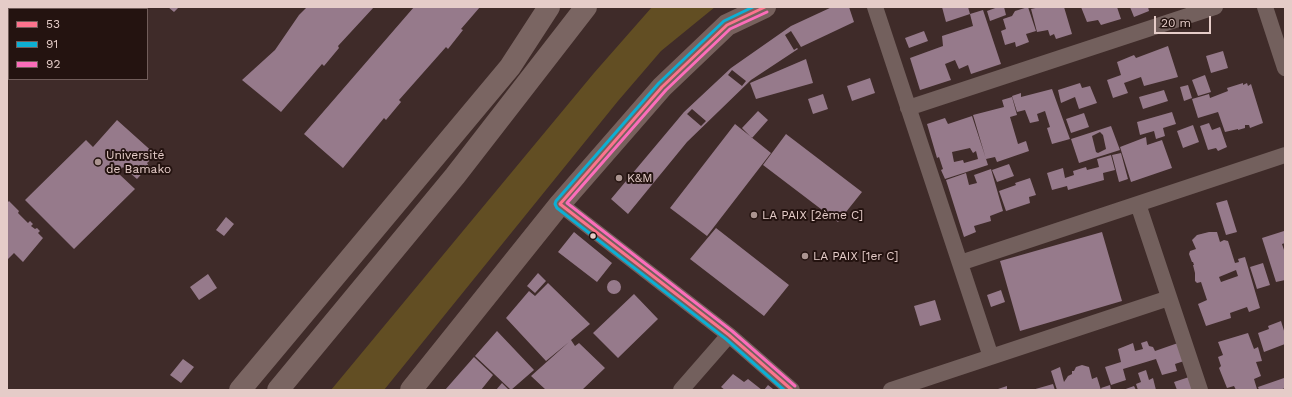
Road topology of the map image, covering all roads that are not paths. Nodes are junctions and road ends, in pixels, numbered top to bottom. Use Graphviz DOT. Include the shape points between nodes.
graph roads {
  1 [pos="548,7"];
  2 [pos="586,7"];
  3 [pos="765,7"];
  4 [pos="875,7"];
  5 [pos="1215,7"];
  6 [pos="1265,7"];
  7 [pos="1285,68"];
  8 [pos="908,108"];
  9 [pos="1285,155"];
  10 [pos="560,204"];
  11 [pos="1138,204"];
  12 [pos="960,263"];
  13 [pos="1169,298"];
  14 [pos="729,335"];
  15 [pos="991,357"];
  16 [pos="240,390"];
  17 [pos="278,390"];
  18 [pos="411,390"];
  19 [pos="681,390"];
  20 [pos="792,390"];
  21 [pos="891,390"];
  22 [pos="1200,390"];
  1 -- 16 [label="highway" via="510,67"];
  2 -- 17 [label="highway" via="455,176"];
  3 -- 10 [label="main road" via="727,25 668,82"];
  4 -- 8 [label="street"];
  5 -- 8 [label="street"];
  6 -- 7 [label="street"];
  8 -- 12 [label="street"];
  9 -- 11 [label="street"];
  10 -- 14 [label="street"];
  10 -- 18 [label="main road"];
  11 -- 12 [label="street"];
  11 -- 13 [label="street"];
  12 -- 15 [label="street"];
  13 -- 15 [label="street"];
  13 -- 22 [label="street"];
  14 -- 19 [label="street"];
  14 -- 20 [label="street"];
  15 -- 21 [label="street"];
}
